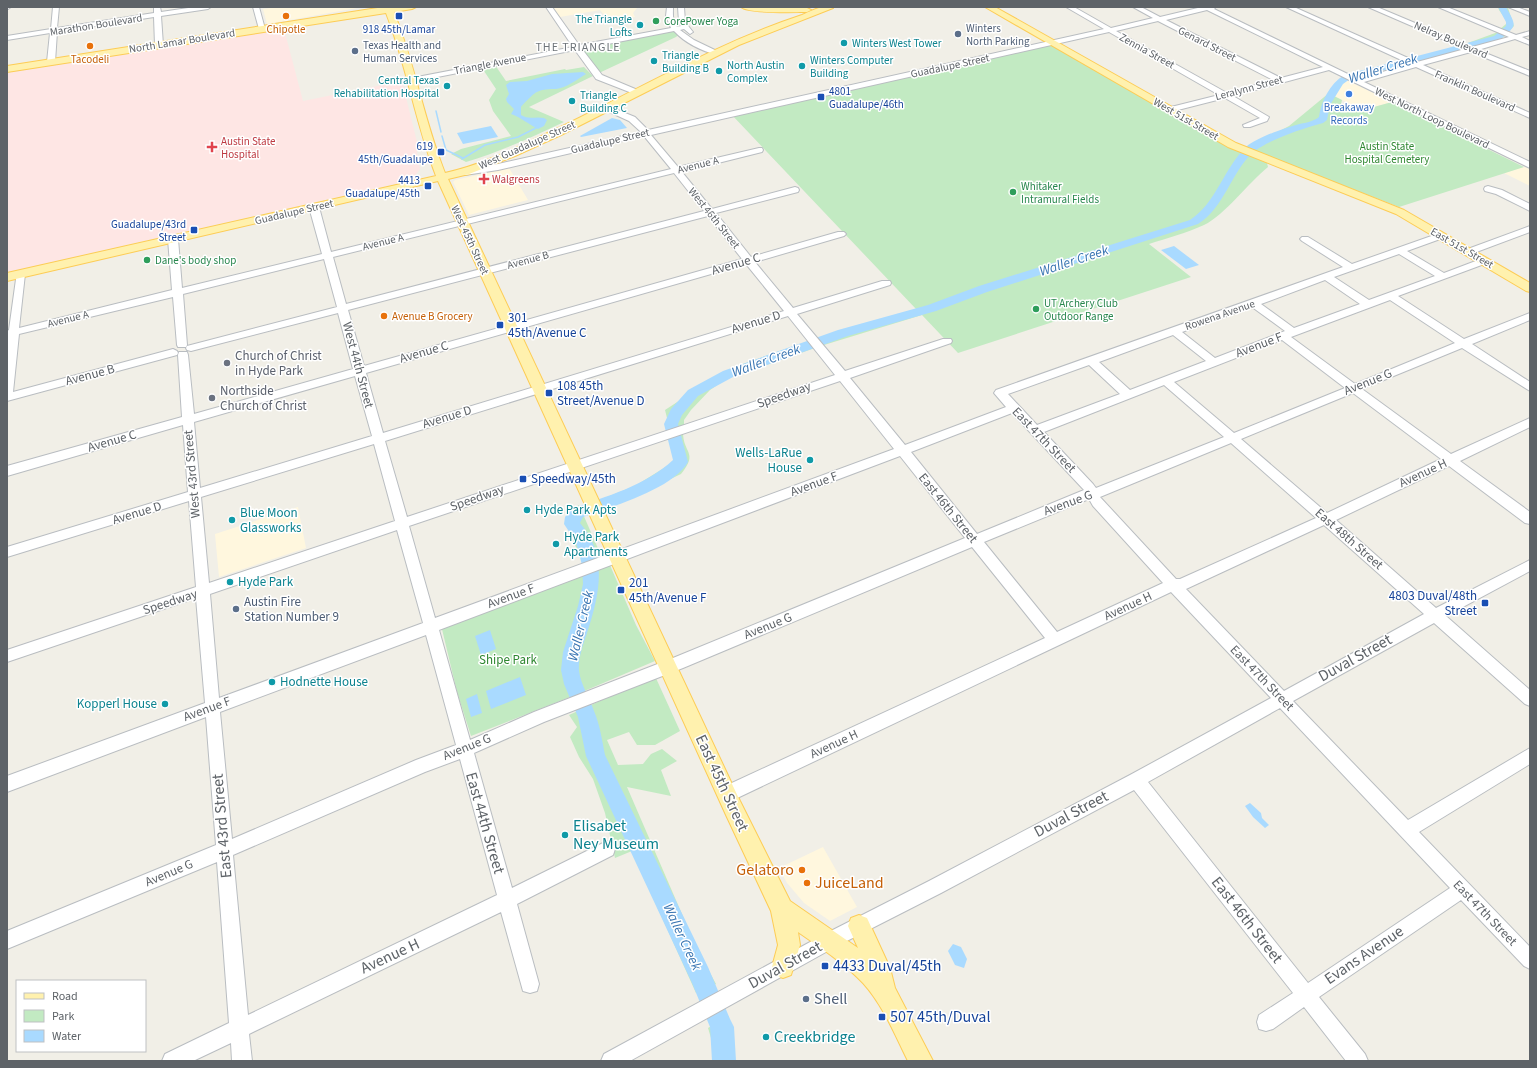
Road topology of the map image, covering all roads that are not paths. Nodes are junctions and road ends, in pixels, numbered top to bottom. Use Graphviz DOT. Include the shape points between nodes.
graph roads {
  1 [pos="58,7"];
  2 [pos="157,7"];
  3 [pos="208,7"];
  4 [pos="256,7"];
  5 [pos="412,7"];
  6 [pos="549,7"];
  7 [pos="670,7"];
  8 [pos="681,7"];
  9 [pos="745,7"];
  10 [pos="808,7"];
  11 [pos="989,7"];
  12 [pos="1069,7"];
  13 [pos="1136,7"];
  14 [pos="1209,7"];
  15 [pos="1289,7"];
  16 [pos="1371,7"];
  17 [pos="1441,7"];
  18 [pos="1511,7"];
  19 [pos="832,8"];
  20 [pos="389,10"];
  21 [pos="773,10"];
  22 [pos="798,10"];
  23 [pos="366,11"];
  24 [pos="1530,14"];
  25 [pos="158,15"];
  26 [pos="781,17"];
  27 [pos="1160,19"];
  28 [pos="685,27"];
  29 [pos="675,28"];
  30 [pos="262,29"];
  31 [pos="1111,30"];
  32 [pos="54,32"];
  33 [pos="1530,33"];
  34 [pos="1516,37"];
  35 [pos="7,38"];
  36 [pos="739,41"];
  37 [pos="1530,43"];
  38 [pos="1053,44"];
  39 [pos="159,45"];
  40 [pos="1467,47"];
  41 [pos="576,48"];
  42 [pos="720,51"];
  43 [pos="51,62"];
  44 [pos="1412,62"];
  45 [pos="1329,68"];
  46 [pos="7,69"];
  47 [pos="1530,74"];
  48 [pos="1352,79"];
  49 [pos="412,80"];
  50 [pos="1278,80"];
  51 [pos="637,93"];
  52 [pos="1226,94"];
  53 [pos="608,108"];
  54 [pos="1170,110"];
  55 [pos="1530,116"];
  56 [pos="1247,125"];
  57 [pos="646,133"];
  58 [pos="759,150"];
  59 [pos="432,151"];
  60 [pos="1530,165"];
  61 [pos="675,170"];
  62 [pos="465,172"];
  63 [pos="442,178"];
  64 [pos="392,189"];
  65 [pos="1488,189"];
  66 [pos="795,190"];
  67 [pos="314,207"];
  68 [pos="1530,208"];
  69 [pos="1393,209"];
  70 [pos="710,212"];
  71 [pos="462,222"];
  72 [pos="1530,229"];
  73 [pos="841,234"];
  74 [pos="1440,236"];
  75 [pos="173,239"];
  76 [pos="1305,239"];
  77 [pos="1401,251"];
  78 [pos="1468,252"];
  79 [pos="327,256"];
  80 [pos="749,260"];
  81 [pos="1484,261"];
  82 [pos="1351,268"];
  83 [pos="485,271"];
  84 [pos="20,274"];
  85 [pos="7,277"];
  86 [pos="1327,277"];
  87 [pos="1444,277"];
  88 [pos="886,283"];
  89 [pos="1530,288"];
  90 [pos="178,291"];
  91 [pos="1390,296"];
  92 [pos="1253,303"];
  93 [pos="1368,305"];
  94 [pos="342,309"];
  95 [pos="791,312"];
  96 [pos="1530,316"];
  97 [pos="511,328"];
  98 [pos="1174,331"];
  99 [pos="10,333"];
  100 [pos="1288,334"];
  101 [pos="947,341"];
  102 [pos="1463,343"];
  103 [pos="182,350"];
  104 [pos="1090,360"];
  105 [pos="1214,362"];
  106 [pos="359,371"];
  107 [pos="841,376"];
  108 [pos="1166,381"];
  109 [pos="1530,387"];
  110 [pos="1353,388"];
  111 [pos="539,389"];
  112 [pos="1000,393"];
  113 [pos="1128,395"];
  114 [pos="7,396"];
  115 [pos="1014,408"];
  116 [pos="188,419"];
  117 [pos="1530,422"];
  118 [pos="1036,430"];
  119 [pos="1231,437"];
  120 [pos="378,439"];
  121 [pos="902,451"];
  122 [pos="1450,460"];
  123 [pos="574,466"];
  124 [pos="7,471"];
  125 [pos="1092,494"];
  126 [pos="194,495"];
  127 [pos="1326,519"];
  128 [pos="1530,519"];
  129 [pos="401,524"];
  130 [pos="974,541"];
  131 [pos="7,552"];
  132 [pos="616,557"];
  133 [pos="1530,565"];
  134 [pos="1173,585"];
  135 [pos="202,592"];
  136 [pos="1435,615"];
  137 [pos="430,626"];
  138 [pos="1054,640"];
  139 [pos="7,656"];
  140 [pos="668,667"];
  141 [pos="1282,698"];
  142 [pos="1530,698"];
  143 [pos="212,708"];
  144 [pos="464,750"];
  145 [pos="1527,761"];
  146 [pos="1136,780"];
  147 [pos="7,784"];
  148 [pos="726,794"];
  149 [pos="1406,830"];
  150 [pos="607,849"];
  151 [pos="224,850"];
  152 [pos="1463,889"];
  153 [pos="506,900"];
  154 [pos="782,909"];
  155 [pos="859,926"];
  156 [pos="7,940"];
  157 [pos="829,941"];
  158 [pos="1530,960"];
  159 [pos="783,967"];
  160 [pos="530,984"];
  161 [pos="885,993"];
  162 [pos="1306,995"];
  163 [pos="1266,1022"];
  164 [pos="239,1028"];
  165 [pos="172,1061"];
  166 [pos="242,1061"];
  167 [pos="611,1061"];
  168 [pos="921,1061"];
  169 [pos="1358,1061"];
  1 -- 32 [label="street"];
  2 -- 25 [label="street"];
  3 -- 25 [label="street, Marathon Boulevard"];
  4 -- 30 [label="street"];
  5 -- 20 [label="main road"];
  6 -- 41 [label="street"];
  7 -- 29 [label="street" via="670,17"];
  8 -- 28 [label="street" via="680,17"];
  9 -- 21 [label="main road"];
  10 -- 22 [label="main road, West Guadalupe Street"];
  11 -- 38 [label="main road, West 51st Street"];
  12 -- 31 [label="street, Zennia Street"];
  13 -- 27 [label="street, Genard Street"];
  14 -- 27 [label="street, Guadalupe Street"];
  14 -- 45 [label="street, West North Loop Boulevard"];
  15 -- 44 [label="street, Franklin Boulevard"];
  16 -- 40 [label="street, Nelray Boulevard"];
  17 -- 34 [label="street"];
  18 -- 24 [label="street"];
  19 -- 22 [label="main road"];
  19 -- 36 [label="main road, West Guadalupe Street" via="790,20"];
  20 -- 23 [label="main road, North Lamar Boulevard"];
  20 -- 49 [label="main road, West 45th Street"];
  21 -- 22 [label="main road"];
  21 -- 26 [label="main road" via="782,14"];
  22 -- 26 [label="main road, West Guadalupe Street"];
  23 -- 30 [label="main road, North Lamar Boulevard"];
  25 -- 32 [label="street, Marathon Boulevard"];
  25 -- 39 [label="street"];
  26 -- 36 [label="main road, West Guadalupe Street"];
  27 -- 31 [label="street, Guadalupe Street"];
  27 -- 50 [label="street, Genard Street"];
  28 -- 29 [label="street, Triangle Avenue"];
  28 -- 42 [label="street"];
  29 -- 41 [label="street, Triangle Avenue"];
  29 -- 42 [label="street" via="692,42"];
  30 -- 39 [label="main road, North Lamar Boulevard"];
  31 -- 38 [label="street, Guadalupe Street"];
  31 -- 52 [label="street, Zennia Street"];
  32 -- 35 [label="street, Marathon Boulevard"];
  32 -- 43 [label="street"];
  33 -- 34 [label="street"];
  34 -- 37 [label="street"];
  34 -- 40 [label="street"];
  36 -- 42 [label="main road, West Guadalupe Street"];
  38 -- 54 [label="main road, West 51st Street"];
  38 -- 57 [label="street, Guadalupe Street"];
  39 -- 43 [label="main road, North Lamar Boulevard"];
  40 -- 44 [label="street"];
  40 -- 47 [label="street, Nelray Boulevard"];
  41 -- 49 [label="street, Triangle Avenue"];
  41 -- 51 [label="street" via="599,77"];
  42 -- 51 [label="main road, West Guadalupe Street"];
  43 -- 46 [label="main road, North Lamar Boulevard"];
  44 -- 48 [label="street"];
  44 -- 55 [label="street, Franklin Boulevard"];
  45 -- 48 [label="street, West North Loop Boulevard"];
  45 -- 50 [label="street, Leralynn Street"];
  48 -- 60 [label="street, West North Loop Boulevard"];
  49 -- 59 [label="main road, West 45th Street"];
  50 -- 52 [label="street, Leralynn Street"];
  51 -- 53 [label="main road, West Guadalupe Street"];
  52 -- 54 [label="street, Leralynn Street"];
  52 -- 56 [label="street, Zennia Street" via="1265,117"];
  53 -- 57 [label="street, West 46th Street" via="632,119"];
  53 -- 62 [label="main road, West Guadalupe Street" via="528,147"];
  54 -- 69 [label="main road, West 51st Street" via="1225,142"];
  57 -- 61 [label="street, West 46th Street"];
  57 -- 62 [label="street, Guadalupe Street" via="498,167"];
  58 -- 61 [label="street, Avenue A"];
  59 -- 63 [label="main road, West 45th Street"];
  59 -- 64 [label="main road" via="426,168 417,178"];
  61 -- 70 [label="street, West 46th Street"];
  61 -- 71 [label="street, Avenue A"];
  62 -- 63 [label="main road, Guadalupe Street"];
  63 -- 64 [label="main road, Guadalupe Street"];
  63 -- 71 [label="main road, West 45th Street"];
  64 -- 67 [label="main road, Guadalupe Street"];
  65 -- 68 [label="street"];
  66 -- 70 [label="street, Avenue B"];
  67 -- 75 [label="main road, Guadalupe Street"];
  67 -- 79 [label="street, West 44th Street"];
  69 -- 74 [label="main road, East 51st Street"];
  70 -- 80 [label="street, West 46th Street"];
  70 -- 83 [label="street, Avenue B"];
  71 -- 79 [label="street, Avenue A"];
  71 -- 83 [label="main road, West 45th Street"];
  72 -- 78 [label="street"];
  73 -- 80 [label="street, Avenue C"];
  74 -- 77 [label="street, Rowena Avenue"];
  74 -- 78 [label="main road, East 51st Street"];
  75 -- 84 [label="main road, Guadalupe Street"];
  75 -- 90 [label="street, West 43rd Street"];
  76 -- 82 [label="street"];
  77 -- 82 [label="street, Rowena Avenue"];
  77 -- 87 [label="street"];
  78 -- 81 [label="main road, East 51st Street"];
  79 -- 90 [label="street, Avenue A"];
  79 -- 94 [label="street, West 44th Street"];
  80 -- 95 [label="street, West 46th Street"];
  80 -- 97 [label="street, Avenue C"];
  81 -- 87 [label="street, Avenue F"];
  81 -- 89 [label="main road, East 51st Street"];
  82 -- 86 [label="street, Rowena Avenue"];
  83 -- 94 [label="street, Avenue B"];
  83 -- 97 [label="main road, West 45th Street"];
  84 -- 85 [label="main road, Guadalupe Street"];
  84 -- 99 [label="street"];
  86 -- 92 [label="street, Rowena Avenue"];
  86 -- 93 [label="street"];
  87 -- 91 [label="street, Avenue F"];
  88 -- 95 [label="street, Avenue D"];
  90 -- 99 [label="street, Avenue A"];
  90 -- 103 [label="street, West 43rd Street"];
  91 -- 93 [label="street, Avenue F"];
  91 -- 102 [label="street"];
  92 -- 98 [label="street, Rowena Avenue"];
  92 -- 100 [label="street"];
  93 -- 100 [label="street, Avenue F"];
  94 -- 103 [label="street, Avenue B"];
  94 -- 106 [label="street, West 44th Street"];
  95 -- 107 [label="street, West 46th Street"];
  95 -- 111 [label="street, Avenue D"];
  96 -- 102 [label="street, Avenue G"];
  97 -- 106 [label="street, Avenue C"];
  97 -- 111 [label="main road, West 45th Street"];
  98 -- 104 [label="street, Rowena Avenue"];
  98 -- 105 [label="street"];
  99 -- 114 [label="street"];
  100 -- 105 [label="street, Avenue F"];
  100 -- 110 [label="street"];
  101 -- 107 [label="street, Speedway"];
  102 -- 109 [label="street"];
  102 -- 110 [label="street, Avenue G"];
  103 -- 114 [label="street, Avenue B"];
  103 -- 116 [label="street, West 43rd Street"];
  104 -- 112 [label="street, Rowena Avenue"];
  104 -- 113 [label="street"];
  105 -- 108 [label="street, Avenue F"];
  106 -- 116 [label="street, Avenue C"];
  106 -- 120 [label="street, West 44th Street"];
  107 -- 121 [label="street, East 46th Street"];
  107 -- 123 [label="street, Speedway"];
  108 -- 113 [label="street, Avenue F"];
  108 -- 119 [label="street, East 48th Street"];
  110 -- 119 [label="street, Avenue G"];
  110 -- 122 [label="street"];
  111 -- 120 [label="street, Avenue D"];
  111 -- 123 [label="main road, West 45th Street"];
  112 -- 115 [label="street, East 47th Street"];
  113 -- 118 [label="street, Avenue F"];
  115 -- 118 [label="street, East 47th Street"];
  115 -- 121 [label="street, Avenue F"];
  116 -- 124 [label="street, Avenue C"];
  116 -- 126 [label="street, West 43rd Street"];
  117 -- 122 [label="street, Avenue H"];
  118 -- 125 [label="street, East 47th Street" via="1089,487"];
  119 -- 125 [label="street, Avenue G"];
  119 -- 127 [label="street, East 48th Street"];
  120 -- 126 [label="street, Avenue D"];
  120 -- 129 [label="street, West 44th Street"];
  121 -- 130 [label="street, East 46th Street"];
  121 -- 132 [label="street, Avenue F"];
  122 -- 127 [label="street, Avenue H"];
  122 -- 128 [label="street"];
  123 -- 129 [label="street, Speedway"];
  123 -- 132 [label="main road, East 45th Street"];
  125 -- 130 [label="street, Avenue G" via="1084,495"];
  125 -- 134 [label="street, East 47th Street" via="1097,503"];
  126 -- 131 [label="street, Avenue D"];
  126 -- 135 [label="street, West 43rd Street"];
  127 -- 134 [label="street, Avenue H" via="1181,585"];
  127 -- 136 [label="street, East 48th Street"];
  129 -- 135 [label="street, Speedway"];
  129 -- 137 [label="street, East 44th Street"];
  130 -- 138 [label="street, East 46th Street"];
  130 -- 140 [label="street, Avenue G"];
  132 -- 137 [label="street, Avenue F"];
  132 -- 140 [label="main road, East 45th Street"];
  133 -- 136 [label="street, Duval Street"];
  134 -- 138 [label="street, Avenue H"];
  134 -- 141 [label="street, East 47th Street"];
  135 -- 139 [label="street, Speedway"];
  135 -- 143 [label="street, East 43rd Street"];
  136 -- 141 [label="street, Duval Street"];
  136 -- 142 [label="street, East 48th Street"];
  137 -- 143 [label="street, Avenue F"];
  137 -- 144 [label="street, East 44th Street"];
  138 -- 148 [label="street, Avenue H"];
  140 -- 144 [label="street, Avenue G"];
  140 -- 148 [label="main road, East 45th Street"];
  141 -- 146 [label="street, Duval Street"];
  141 -- 149 [label="street, East 47th Street"];
  143 -- 147 [label="street, Avenue F"];
  143 -- 151 [label="street, East 43rd Street"];
  144 -- 151 [label="street, Avenue G" via="422,765"];
  144 -- 153 [label="street, East 44th Street"];
  145 -- 149 [label="street"];
  146 -- 155 [label="street, Duval Street"];
  146 -- 162 [label="street, East 46th Street"];
  148 -- 154 [label="main road, East 45th Street"];
  149 -- 152 [label="street, East 47th Street"];
  150 -- 153 [label="street, Avenue H"];
  151 -- 156 [label="street, Avenue G"];
  151 -- 164 [label="street, East 43rd Street"];
  152 -- 158 [label="street, East 47th Street"];
  152 -- 162 [label="street, Evans Avenue"];
  153 -- 160 [label="street, East 44th Street"];
  153 -- 164 [label="street, Avenue H"];
  154 -- 157 [label="main road, East 45th Street"];
  154 -- 159 [label="main road" via="788,945"];
  155 -- 157 [label="street, Duval Street"];
  155 -- 161 [label="main road" via="879,968"];
  157 -- 159 [label="street, Duval Street"];
  157 -- 161 [label="main road, East 45th Street" via="860,963"];
  159 -- 167 [label="street, Duval Street"];
  161 -- 168 [label="main road, East 45th Street"];
  162 -- 163 [label="street, Evans Avenue"];
  162 -- 169 [label="street, East 46th Street"];
  164 -- 165 [label="street, Avenue H"];
  164 -- 166 [label="street, East 43rd Street"];
}
